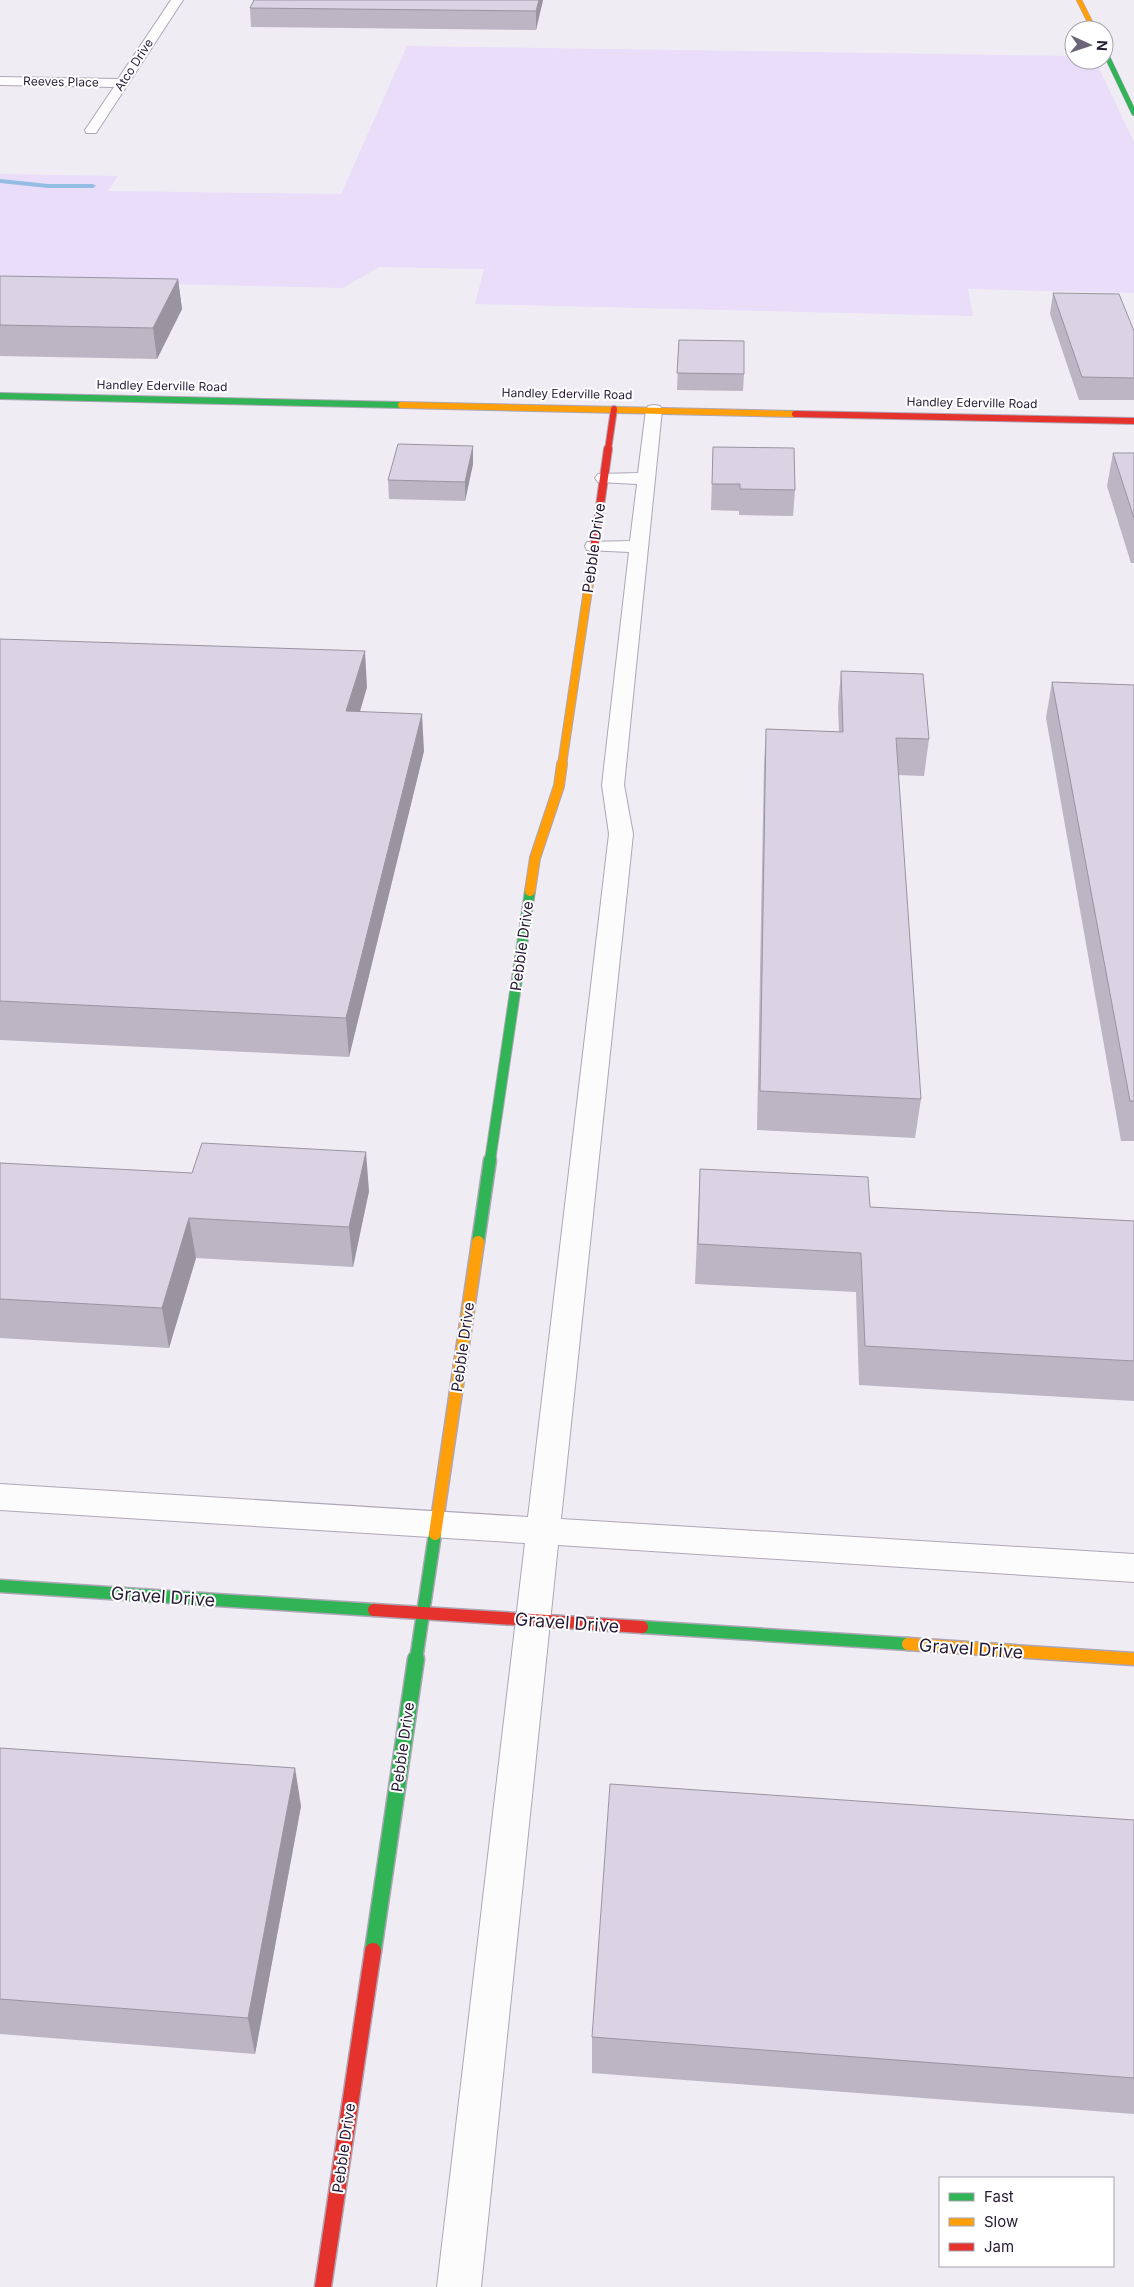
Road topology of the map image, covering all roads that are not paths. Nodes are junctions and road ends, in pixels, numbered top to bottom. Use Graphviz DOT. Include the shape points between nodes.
graph roads {
  1 [pos="177,0"];
  2 [pos="1080,0"];
  3 [pos="1089,20"];
  4 [pos="1114,70"];
  5 [pos="0,81"];
  6 [pos="122,82"];
  7 [pos="1134,113"];
  8 [pos="91,130"];
  9 [pos="0,396"];
  10 [pos="614,409"];
  11 [pos="654,410"];
  12 [pos="1134,420"];
  13 [pos="604,478"];
  14 [pos="647,479"];
  15 [pos="594,546"];
  16 [pos="639,547"];
  17 [pos="0,1497"];
  18 [pos="437,1525"];
  19 [pos="544,1532"];
  20 [pos="1134,1568"];
  21 [pos="0,1586"];
  22 [pos="423,1614"];
  23 [pos="534,1621"];
  24 [pos="1134,1659"];
  25 [pos="323,2287"];
  26 [pos="459,2287"];
  1 -- 6 [label="street, Atco Drive"];
  2 -- 3 [label="street"];
  4 -- 7 [label="street"];
  5 -- 6 [label="street, Reeves Place"];
  6 -- 8 [label="street, Atco Drive"];
  9 -- 10 [label="street, Handley Ederville Road"];
  10 -- 11 [label="street, Handley Ederville Road"];
  10 -- 13 [label="street, Pebble Drive"];
  11 -- 12 [label="street, Handley Ederville Road"];
  11 -- 14 [label="street"];
  13 -- 14 [label="street"];
  13 -- 15 [label="street, Pebble Drive"];
  14 -- 16 [label="street"];
  15 -- 16 [label="street"];
  15 -- 18 [label="street, Pebble Drive" via="559,786 535,858"];
  16 -- 19 [label="street" via="613,785 621,834"];
  17 -- 18 [label="street"];
  18 -- 19 [label="street"];
  18 -- 22 [label="street, Pebble Drive"];
  19 -- 20 [label="street"];
  19 -- 23 [label="street"];
  21 -- 22 [label="street, Gravel Drive"];
  22 -- 23 [label="street, Gravel Drive"];
  22 -- 25 [label="street, Pebble Drive"];
  23 -- 24 [label="street, Gravel Drive"];
  23 -- 26 [label="street"];
}
